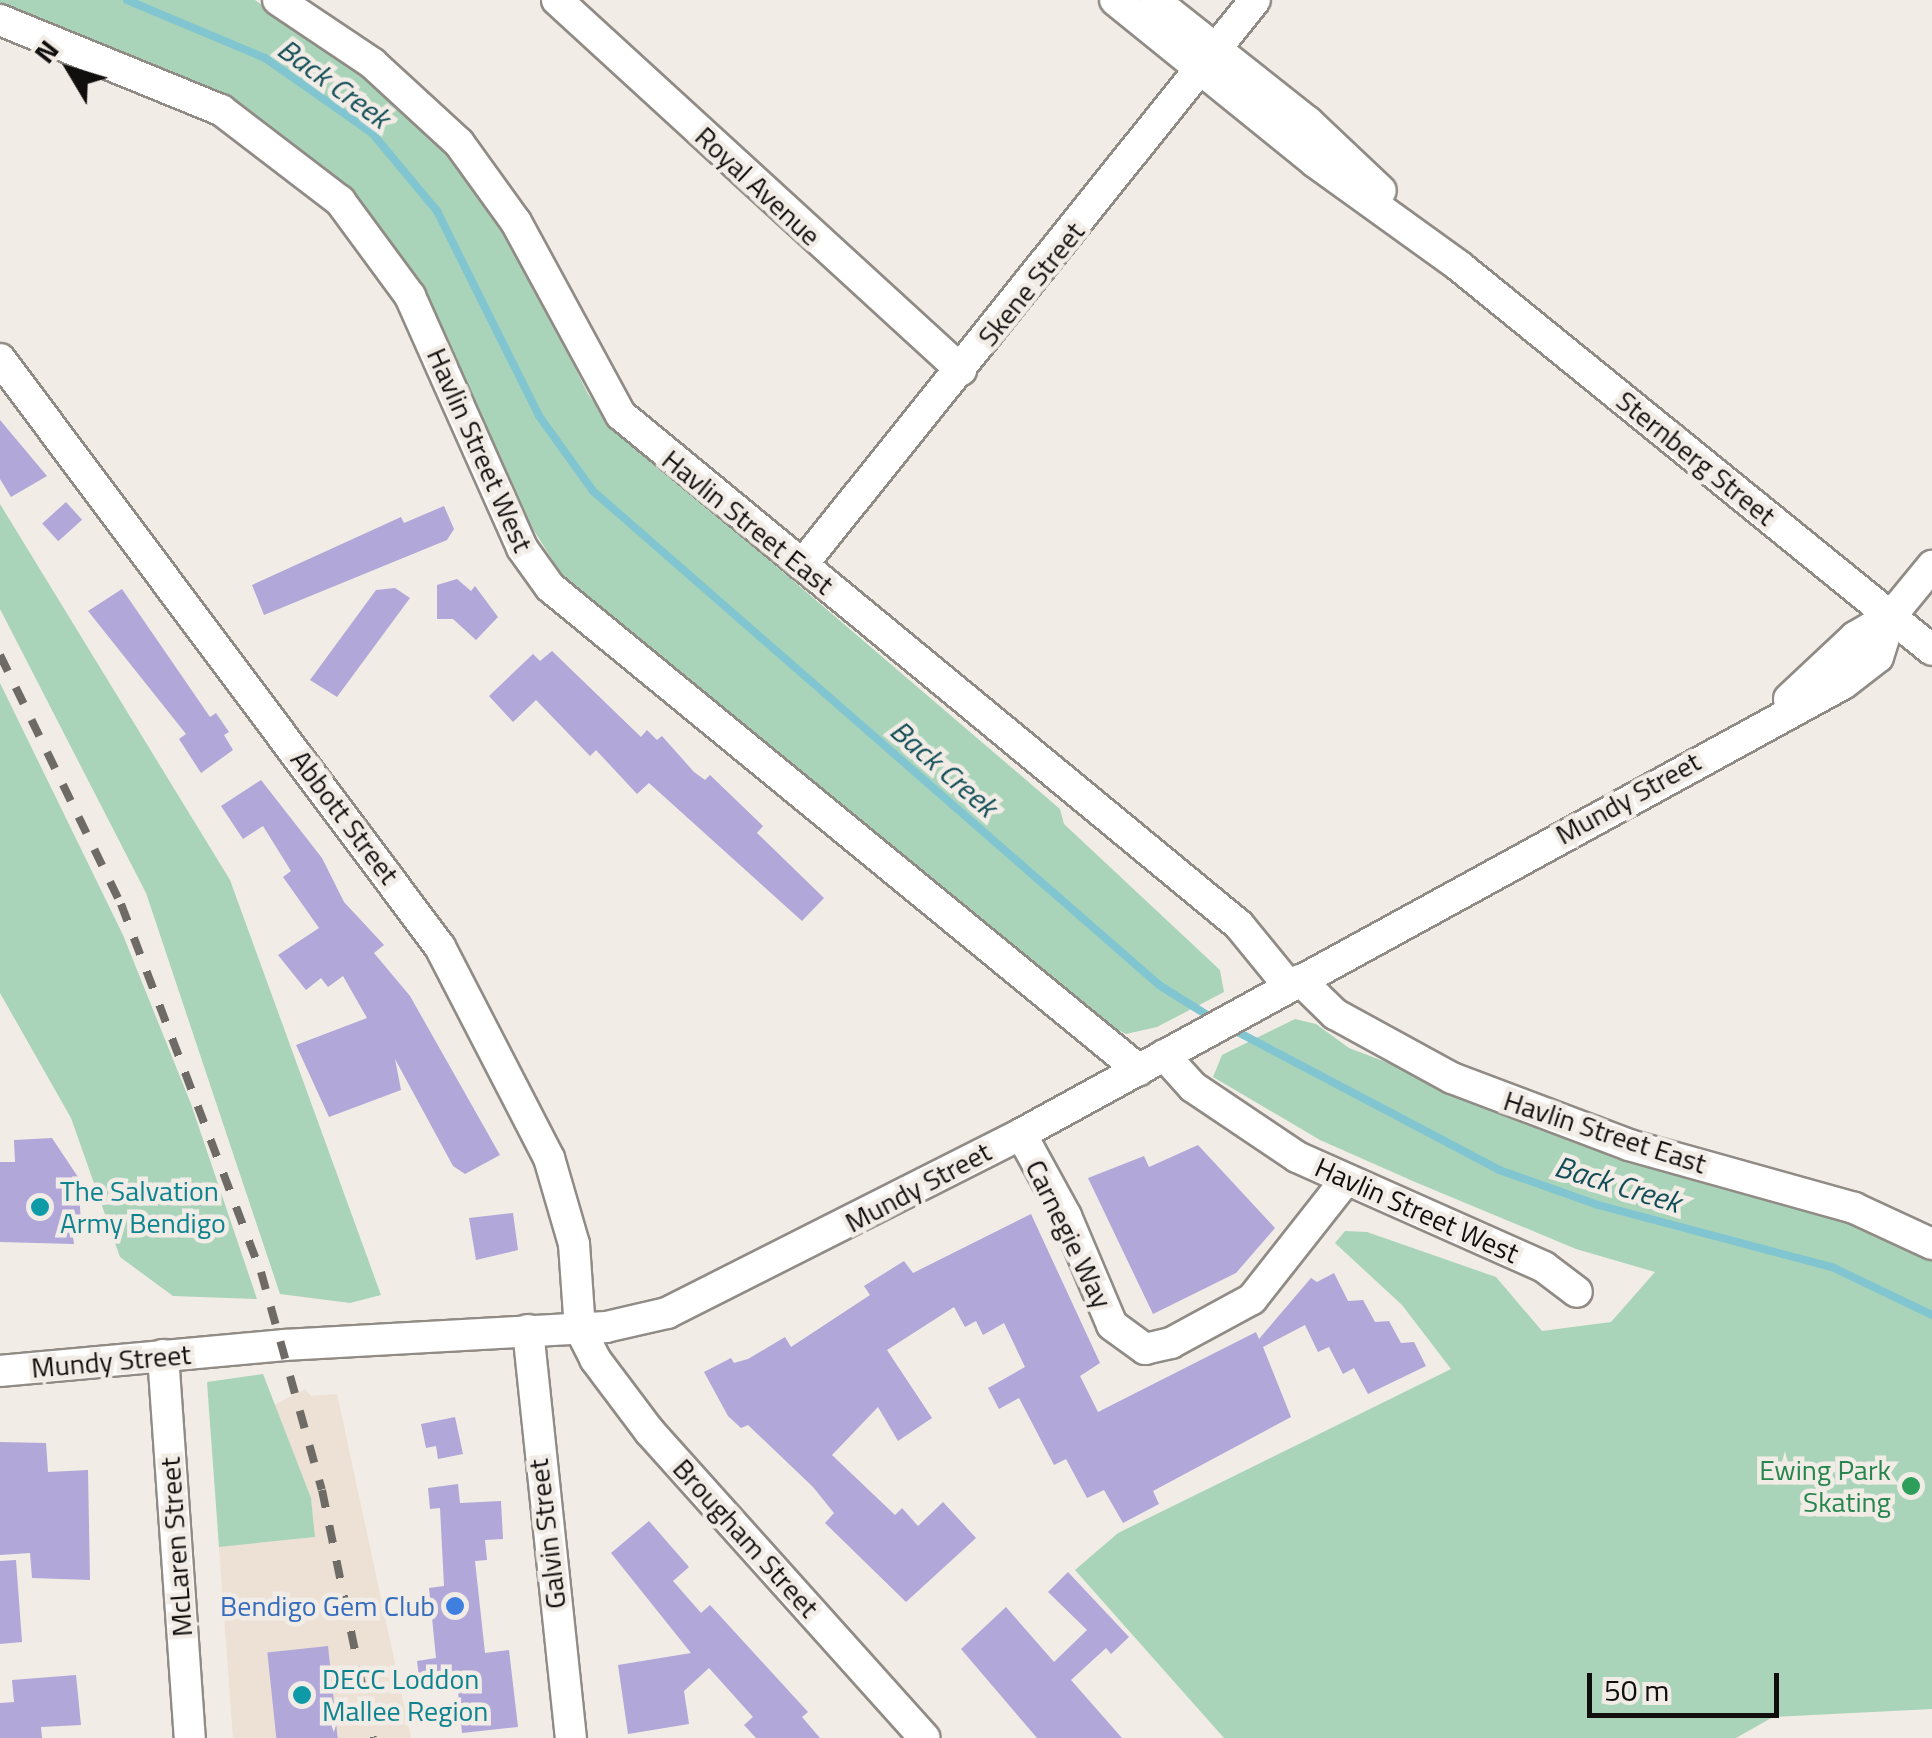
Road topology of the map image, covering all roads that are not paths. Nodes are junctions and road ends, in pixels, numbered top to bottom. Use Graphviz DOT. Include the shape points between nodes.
graph roads {
  1 [pos="278,0"];
  2 [pos="557,0"];
  3 [pos="1115,0"];
  4 [pos="1154,0"];
  5 [pos="1230,0"];
  6 [pos="1254,0"];
  7 [pos="0,20"];
  8 [pos="1201,55"];
  9 [pos="0,359"];
  10 [pos="960,370"];
  11 [pos="802,565"];
  12 [pos="1932,566"];
  13 [pos="1891,616"];
  14 [pos="1932,650"];
  15 [pos="1294,983"];
  16 [pos="1152,1062"];
  17 [pos="1020,1134"];
  18 [pos="1344,1182"];
  19 [pos="1932,1244"];
  20 [pos="1577,1292"];
  21 [pos="580,1329"];
  22 [pos="528,1330"];
  23 [pos="164,1355"];
  24 [pos="0,1371"];
  25 [pos="190,1738"];
  26 [pos="571,1738"];
  27 [pos="925,1738"];
  1 -- 11 [label="street, Havlin Street East" via="372,63 460,143 516,222 621,415"];
  2 -- 10 [label="street, Royal Avenue"];
  3 -- 8 [label="street, Sternberg Street"];
  4 -- 8 [label="street, Sternberg Street"];
  5 -- 8 [label="street, Skene Street"];
  6 -- 8 [label="street, Skene Street"];
  7 -- 16 [label="street, Havlin Street West" via="222,110 340,201 410,296 522,548 550,587"];
  8 -- 10 [label="street, Skene Street"];
  8 -- 13 [label="street, Sternberg Street"];
  9 -- 21 [label="street, Abbott Street" via="440,947 550,1158 574,1244"];
  10 -- 11 [label="street, Skene Street"];
  11 -- 15 [label="street, Havlin Street East" via="1250,934"];
  12 -- 13 [label="street, Mundy Street"];
  13 -- 14 [label="street, Sternberg Street"];
  13 -- 15 [label="street, Mundy Street" via="1870,666"];
  15 -- 16 [label="street, Mundy Street"];
  15 -- 19 [label="street, Havlin Street East" via="1359,1030 1452,1078 1610,1139 1854,1208"];
  16 -- 17 [label="street, Mundy Street"];
  16 -- 18 [label="street, Havlin Street West"];
  17 -- 18 [label="street, Carnegie Way" via="1066,1216 1112,1325 1146,1349 1171,1344 1252,1298"];
  17 -- 21 [label="street, Mundy Street" via="696,1301 635,1322"];
  18 -- 20 [label="street, Havlin Street West" via="1524,1257"];
  21 -- 22 [label="street, Mundy Street"];
  21 -- 27 [label="street, Brougham Street" via="650,1432"];
  22 -- 23 [label="street, Mundy Street"];
  22 -- 26 [label="street, Galvin Street"];
  23 -- 24 [label="street, Mundy Street"];
  23 -- 25 [label="street, McLaren Street"];
}
